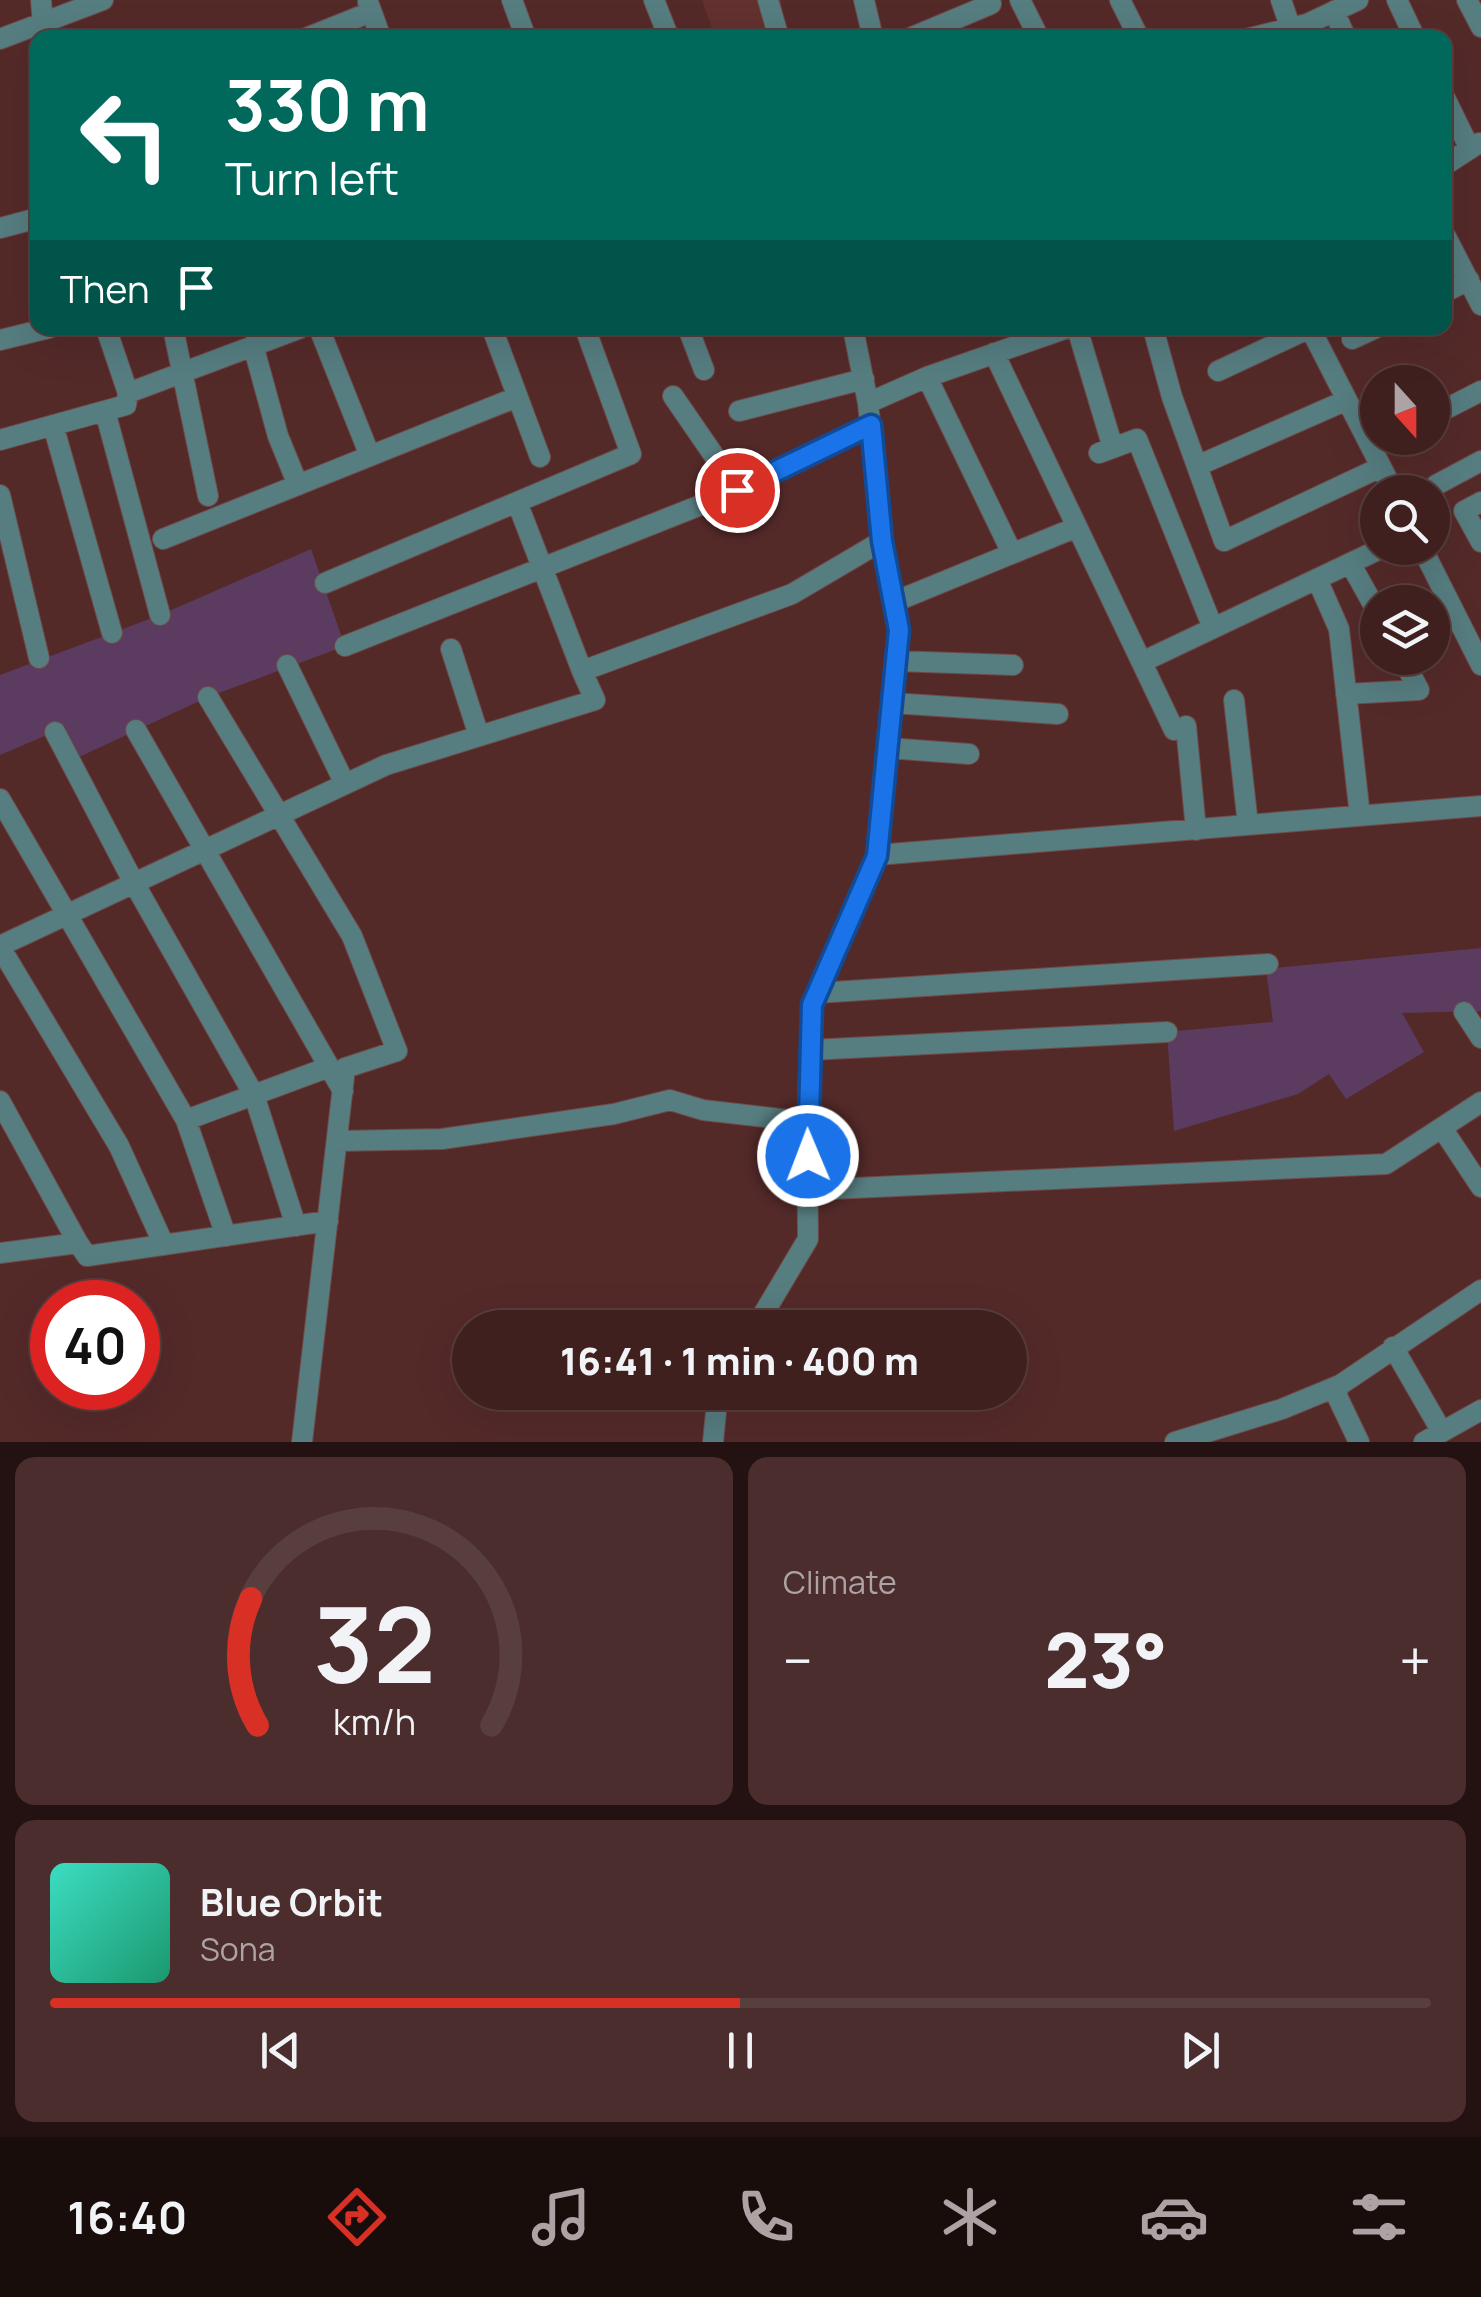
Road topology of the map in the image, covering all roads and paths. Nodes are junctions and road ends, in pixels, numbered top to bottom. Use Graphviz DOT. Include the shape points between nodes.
graph roads {
  1 [pos="41,0"];
  2 [pos="103,0"];
  3 [pos="512,0"];
  4 [pos="654,0"];
  5 [pos="768,0"];
  6 [pos="864,0"];
  7 [pos="990,0"];
  8 [pos="1020,0"];
  9 [pos="1120,0"];
  10 [pos="1281,0"];
  11 [pos="1396,0"];
  12 [pos="1467,0"];
  13 [pos="1346,4"];
  14 [pos="369,6"];
  15 [pos="959,17"];
  16 [pos="1481,27"];
  17 [pos="43,30"];
  18 [pos="322,30"];
  19 [pos="378,30"];
  20 [pos="523,30"];
  21 [pos="666,30"];
  22 [pos="776,30"];
  23 [pos="870,30"];
  24 [pos="937,30"];
  25 [pos="964,30"];
  26 [pos="1035,30"];
  27 [pos="1135,30"];
  28 [pos="1291,30"];
  29 [pos="1298,30"];
  30 [pos="1346,30"];
  31 [pos="1411,30"];
  32 [pos="30,33"];
  33 [pos="0,39"];
  34 [pos="1452,109"];
  35 [pos="1476,145"];
  36 [pos="1452,160"];
  37 [pos="30,220"];
  38 [pos="0,228"];
  39 [pos="1452,248"];
  40 [pos="1469,280"];
  41 [pos="1452,288"];
  42 [pos="1481,305"];
  43 [pos="30,333"];
  44 [pos="108,335"];
  45 [pos="174,335"];
  46 [pos="268,335"];
  47 [pos="322,335"];
  48 [pos="495,335"];
  49 [pos="588,335"];
  50 [pos="691,335"];
  51 [pos="854,335"];
  52 [pos="1047,335"];
  53 [pos="1079,335"];
  54 [pos="1155,335"];
  55 [pos="1295,335"];
  56 [pos="1314,335"];
  57 [pos="1362,335"];
  58 [pos="0,340"];
  59 [pos="1352,340"];
  60 [pos="253,345"];
  61 [pos="994,353"];
  62 [pos="704,370"];
  63 [pos="182,371"];
  64 [pos="1218,372"];
  65 [pos="927,377"];
  66 [pos="864,379"];
  67 [pos="1481,391"];
  68 [pos="128,394"];
  69 [pos="673,396"];
  70 [pos="518,397"];
  71 [pos="1347,400"];
  72 [pos="868,403"];
  73 [pos="1450,407"];
  74 [pos="740,410"];
  75 [pos="105,411"];
  76 [pos="52,425"];
  77 [pos="871,425"];
  78 [pos="0,440"];
  79 [pos="370,456"];
  80 [pos="540,457"];
  81 [pos="1481,461"];
  82 [pos="1197,466"];
  83 [pos="1381,467"];
  84 [pos="1385,475"];
  85 [pos="1450,478"];
  86 [pos="298,485"];
  87 [pos="737,490"];
  88 [pos="0,495"];
  89 [pos="208,496"];
  90 [pos="517,502"];
  91 [pos="1481,502"];
  92 [pos="1077,527"];
  93 [pos="163,540"];
  94 [pos="882,541"];
  95 [pos="1481,542"];
  96 [pos="1012,553"];
  97 [pos="1360,558"];
  98 [pos="1350,562"];
  99 [pos="1431,565"];
  100 [pos="542,568"];
  101 [pos="1316,579"];
  102 [pos="325,582"];
  103 [pos="1363,585"];
  104 [pos="894,602"];
  105 [pos="160,615"];
  106 [pos="1213,628"];
  107 [pos="112,633"];
  108 [pos="344,646"];
  109 [pos="451,649"];
  110 [pos="39,658"];
  111 [pos="896,661"];
  112 [pos="1142,662"];
  113 [pos="286,665"];
  114 [pos="1014,665"];
  115 [pos="1481,665"];
  116 [pos="582,671"];
  117 [pos="1411,675"];
  118 [pos="1346,694"];
  119 [pos="208,697"];
  120 [pos="1234,700"];
  121 [pos="892,702"];
  122 [pos="1058,714"];
  123 [pos="136,730"];
  124 [pos="55,732"];
  125 [pos="479,736"];
  126 [pos="888,748"];
  127 [pos="968,754"];
  128 [pos="345,784"];
  129 [pos="0,799"];
  130 [pos="1481,806"];
  131 [pos="279,815"];
  132 [pos="1360,816"];
  133 [pos="1248,825"];
  134 [pos="1196,830"];
  135 [pos="204,850"];
  136 [pos="877,856"];
  137 [pos="134,883"];
  138 [pos="67,914"];
  139 [pos="0,946"];
  140 [pos="1268,964"];
  141 [pos="817,993"];
  142 [pos="1464,1012"];
  143 [pos="1167,1032"];
  144 [pos="1481,1038"];
  145 [pos="810,1050"];
  146 [pos="329,1067"];
  147 [pos="343,1091"];
  148 [pos="254,1094"];
  149 [pos="0,1101"];
  150 [pos="1481,1102"];
  151 [pos="186,1120"];
  152 [pos="807,1122"];
  153 [pos="1442,1128"];
  154 [pos="337,1140"];
  155 [pos="1481,1187"];
  156 [pos="810,1190"];
  157 [pos="328,1221"];
  158 [pos="296,1226"];
  159 [pos="226,1236"];
  160 [pos="78,1243"];
  161 [pos="164,1245"];
  162 [pos="0,1253"];
  163 [pos="1481,1290"];
  164 [pos="766,1310"];
  165 [pos="1394,1347"];
  166 [pos="1340,1385"];
  167 [pos="716,1410"];
  168 [pos="1481,1410"];
  169 [pos="1433,1437"];
  170 [pos="302,1442"];
  171 [pos="713,1442"];
  172 [pos="1175,1442"];
  173 [pos="1359,1442"];
  1 -- 17 [label="street"];
  2 -- 17 [label="street"];
  3 -- 20 [label="street"];
  4 -- 21 [label="street"];
  5 -- 22 [label="street"];
  6 -- 23 [label="street"];
  7 -- 15 [label="street"];
  8 -- 26 [label="street"];
  9 -- 27 [label="street"];
  10 -- 28 [label="street"];
  11 -- 31 [label="street"];
  12 -- 16 [label="street"];
  13 -- 29 [label="street"];
  13 -- 30 [label="street"];
  14 -- 18 [label="street"];
  14 -- 19 [label="street"];
  15 -- 24 [label="street"];
  15 -- 25 [label="street"];
  32 -- 33 [label="street"];
  34 -- 35 [label="street"];
  35 -- 36 [label="street"];
  37 -- 38 [label="street"];
  39 -- 40 [label="street"];
  40 -- 41 [label="street"];
  40 -- 42 [label="street"];
  43 -- 58 [label="street"];
  44 -- 68 [label="street"];
  45 -- 63 [label="street"];
  46 -- 60 [label="street"];
  47 -- 79 [label="street"];
  48 -- 70 [label="street"];
  49 -- 90 [label="street" via="631,454"];
  50 -- 62 [label="street"];
  51 -- 66 [label="street"];
  52 -- 61 [label="street"];
  53 -- 106 [label="street" via="1106,450 1137,438"];
  54 -- 82 [label="street"];
  55 -- 64 [label="street"];
  56 -- 71 [label="street"];
  57 -- 59 [label="street"];
  60 -- 63 [label="street"];
  60 -- 86 [label="street"];
  61 -- 65 [label="street"];
  61 -- 92 [label="street"];
  63 -- 68 [label="street"];
  63 -- 89 [label="street"];
  65 -- 72 [label="street"];
  65 -- 96 [label="street"];
  66 -- 72 [label="street"];
  66 -- 74 [label="street"];
  67 -- 73 [label="street"];
  68 -- 75 [label="street" via="126,405"];
  69 -- 87 [label="street"];
  70 -- 79 [label="street"];
  70 -- 80 [label="street"];
  71 -- 82 [label="street"];
  71 -- 83 [label="street"];
  72 -- 77 [label="street"];
  75 -- 76 [label="street"];
  75 -- 105 [label="street"];
  76 -- 78 [label="street"];
  76 -- 107 [label="street"];
  77 -- 87 [label="street"];
  77 -- 94 [label="street"];
  79 -- 86 [label="street"];
  81 -- 85 [label="street"];
  82 -- 83 [label="street" via="1224,541"];
  83 -- 84 [label="street"];
  86 -- 93 [label="street"];
  87 -- 100 [label="street"];
  88 -- 110 [label="street"];
  90 -- 100 [label="street"];
  90 -- 102 [label="street"];
  91 -- 95 [label="street" via="1464,511"];
  92 -- 96 [label="street"];
  92 -- 112 [label="street"];
  94 -- 104 [label="street"];
  94 -- 116 [label="street" via="792,594"];
  96 -- 104 [label="street"];
  97 -- 98 [label="street"];
  98 -- 101 [label="street"];
  98 -- 103 [label="street"];
  99 -- 115 [label="street"];
  100 -- 108 [label="street"];
  100 -- 116 [label="street"];
  101 -- 106 [label="street"];
  101 -- 118 [label="street" via="1339,629"];
  104 -- 111 [label="street"];
  106 -- 112 [label="street"];
  109 -- 125 [label="street"];
  111 -- 114 [label="street"];
  111 -- 121 [label="street"];
  112 -- 134 [label="street" via="1180,728"];
  113 -- 128 [label="street"];
  116 -- 125 [label="street" via="595,700"];
  117 -- 118 [label="street" via="1419,690"];
  118 -- 132 [label="street"];
  119 -- 131 [label="street"];
  120 -- 133 [label="street"];
  121 -- 122 [label="street"];
  121 -- 126 [label="street"];
  123 -- 135 [label="street"];
  124 -- 137 [label="street"];
  125 -- 128 [label="street"];
  126 -- 127 [label="street"];
  126 -- 136 [label="street"];
  128 -- 131 [label="street"];
  129 -- 138 [label="street"];
  130 -- 132 [label="street"];
  131 -- 135 [label="street"];
  131 -- 147 [label="street" via="352,936 397,1052 345,1068"];
  132 -- 133 [label="street"];
  133 -- 134 [label="street"];
  134 -- 136 [label="street"];
  135 -- 137 [label="street"];
  135 -- 146 [label="street"];
  136 -- 141 [label="street"];
  137 -- 138 [label="street"];
  137 -- 148 [label="street"];
  138 -- 139 [label="street"];
  138 -- 151 [label="street"];
  139 -- 161 [label="street" via="119,1146"];
  140 -- 141 [label="street"];
  141 -- 145 [label="street"];
  142 -- 144 [label="street"];
  143 -- 145 [label="street"];
  145 -- 152 [label="street"];
  146 -- 147 [label="street"];
  146 -- 148 [label="street"];
  147 -- 154 [label="street"];
  148 -- 151 [label="street"];
  148 -- 158 [label="street"];
  149 -- 160 [label="street"];
  150 -- 153 [label="street"];
  151 -- 159 [label="street"];
  152 -- 154 [label="street" via="670,1100 442,1139"];
  152 -- 156 [label="street"];
  153 -- 155 [label="street"];
  153 -- 156 [label="street" via="1386,1164"];
  154 -- 157 [label="street"];
  156 -- 164 [label="street" via="808,1239"];
  157 -- 158 [label="street"];
  157 -- 170 [label="street"];
  158 -- 159 [label="street"];
  159 -- 161 [label="street"];
  160 -- 161 [label="street" via="87,1256"];
  160 -- 162 [label="street"];
  163 -- 165 [label="street"];
  165 -- 166 [label="street"];
  165 -- 169 [label="street"];
  166 -- 172 [label="street"];
  166 -- 173 [label="street" via="1336,1394"];
  167 -- 171 [label="street"];
  168 -- 169 [label="street"];
}
